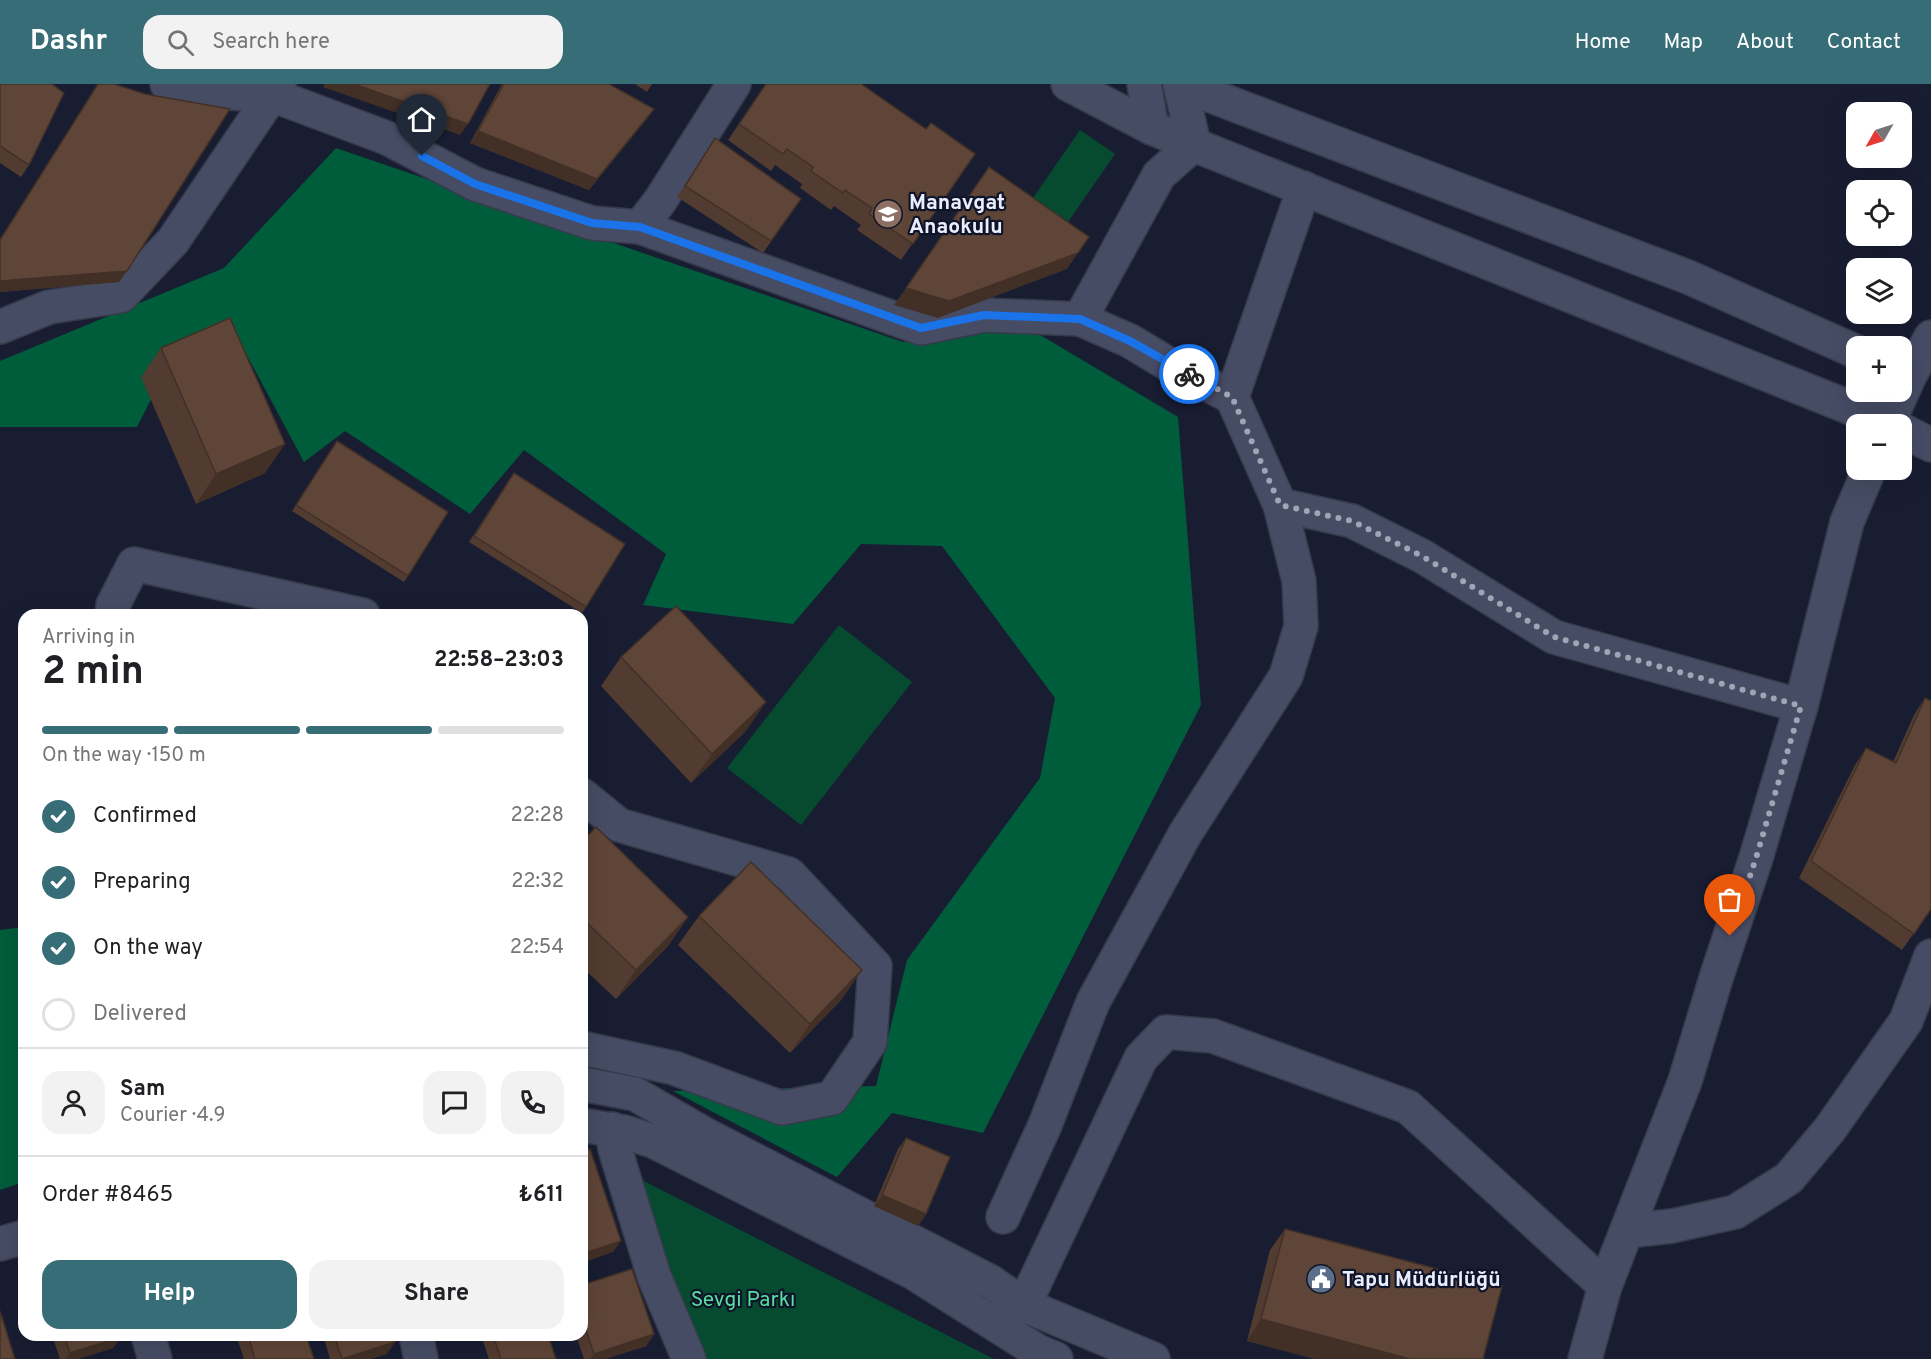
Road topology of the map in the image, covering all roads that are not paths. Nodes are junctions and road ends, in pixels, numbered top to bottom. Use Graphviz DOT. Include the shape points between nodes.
graph roads {
  1 [pos="167,84"];
  2 [pos="734,84"];
  3 [pos="1068,84"];
  4 [pos="1144,84"];
  5 [pos="1180,84"];
  6 [pos="276,90"];
  7 [pos="1152,128"];
  8 [pos="1194,144"];
  9 [pos="1160,175"];
  10 [pos="1304,188"];
  11 [pos="640,227"];
  12 [pos="1080,319"];
  13 [pos="0,327"];
  14 [pos="1931,337"];
  15 [pos="1846,347"];
  16 [pos="1914,378"];
  17 [pos="1232,397"];
  18 [pos="1862,414"];
  19 [pos="1898,414"];
  20 [pos="1912,436"];
  21 [pos="1931,445"];
  22 [pos="1865,480"];
  23 [pos="1280,505"];
  24 [pos="113,609"];
  25 [pos="336,609"];
  26 [pos="1801,706"];
  27 [pos="588,800"];
  28 [pos="1931,956"];
  29 [pos="588,1049"];
  30 [pos="588,1085"];
  31 [pos="597,1127"];
  32 [pos="1003,1218"];
  33 [pos="1627,1231"];
  34 [pos="18,1239"];
  35 [pos="0,1245"];
  36 [pos="1605,1286"];
  37 [pos="1024,1305"];
  38 [pos="150,1341"];
  39 [pos="418,1341"];
  40 [pos="1043,1357"];
  41 [pos="155,1359"];
  42 [pos="422,1359"];
  43 [pos="689,1359"];
  44 [pos="1153,1359"];
  45 [pos="1585,1359"];
  1 -- 6 [label="street" via="204,92"];
  2 -- 11 [label="street"];
  3 -- 7 [label="street"];
  4 -- 7 [label="street"];
  5 -- 8 [label="street"];
  5 -- 15 [label="street" via="1688,278"];
  6 -- 11 [label="street" via="387,138 475,184 592,223"];
  6 -- 13 [label="street" via="173,242 120,296 49,307"];
  7 -- 8 [label="street"];
  7 -- 9 [label="street"];
  8 -- 9 [label="street"];
  8 -- 10 [label="street"];
  9 -- 12 [label="street"];
  10 -- 17 [label="street"];
  10 -- 18 [label="street"];
  11 -- 12 [label="street" via="921,328 984,315"];
  12 -- 17 [label="street" via="1130,341"];
  14 -- 16 [label="street"];
  16 -- 19 [label="street"];
  17 -- 23 [label="street"];
  20 -- 21 [label="street"];
  22 -- 26 [label="street" via="1847,522"];
  23 -- 26 [label="street" via="1352,521 1422,556 1554,637"];
  23 -- 32 [label="street" via="1299,581 1301,626 1286,676 1185,834 1093,1002"];
  24 -- 25 [label="street" via="134,564"];
  26 -- 33 [label="street" via="1685,1081"];
  27 -- 29 [label="street" via="619,825 789,874 875,966 870,1042 832,1098 782,1108 674,1068"];
  28 -- 33 [label="street" via="1906,1022 1830,1129 1789,1178 1735,1212"];
  30 -- 37 [label="street" via="635,1094 717,1141 991,1282"];
  31 -- 40 [label="street" via="653,1141 914,1273"];
  31 -- 43 [label="street" via="615,1149 654,1276"];
  33 -- 36 [label="street"];
  34 -- 35 [label="street"];
  36 -- 37 [label="street" via="1408,1107 1213,1036 1166,1032 1142,1058"];
  36 -- 45 [label="street"];
  37 -- 44 [label="street"];
  38 -- 41 [label="street"];
  39 -- 42 [label="street"];
}
